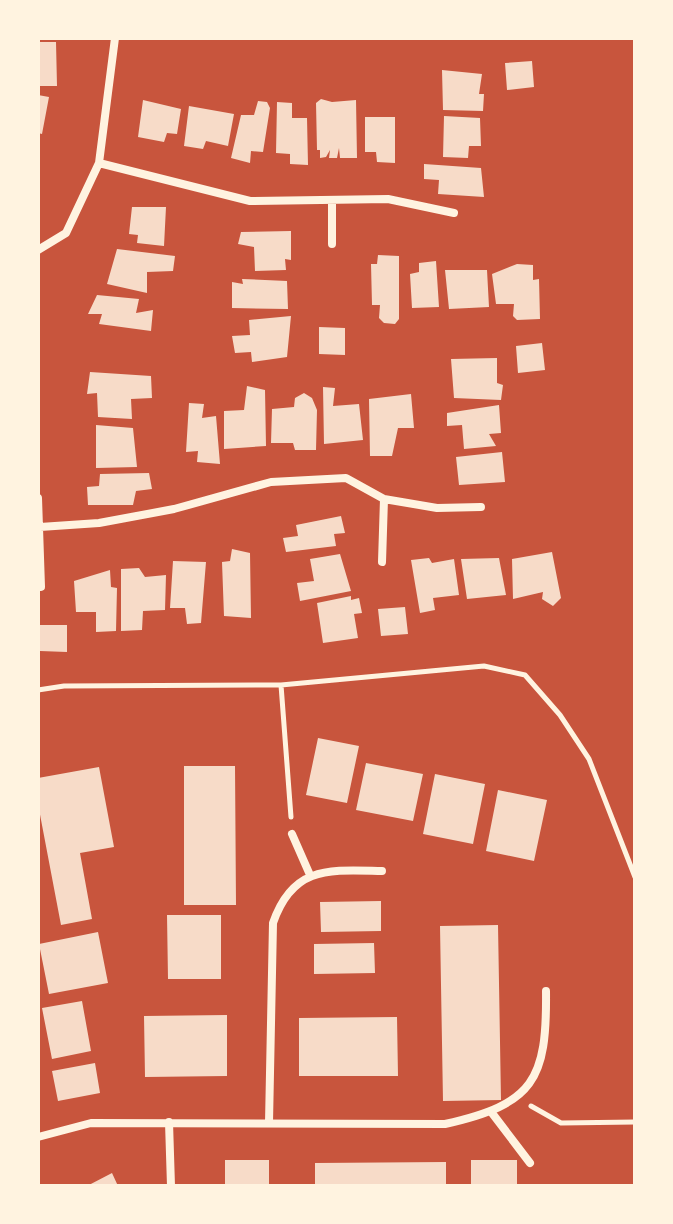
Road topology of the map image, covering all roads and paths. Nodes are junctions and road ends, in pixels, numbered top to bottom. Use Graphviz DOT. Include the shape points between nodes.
graph roads {
  1 [pos="115,38"];
  2 [pos="99,163"];
  3 [pos="332,200"];
  4 [pos="454,213"];
  5 [pos="332,244"];
  6 [pos="38,250"];
  7 [pos="38,498"];
  8 [pos="384,499"];
  9 [pos="481,507"];
  10 [pos="40,527"];
  11 [pos="382,562"];
  12 [pos="41,587"];
  13 [pos="281,685"];
  14 [pos="38,690"];
  15 [pos="292,834"];
  16 [pos="382,871"];
  17 [pos="310,875"];
  18 [pos="635,877"];
  19 [pos="546,991"];
  20 [pos="516,1097"];
  21 [pos="492,1113"];
  22 [pos="169,1122"];
  23 [pos="635,1122"];
  24 [pos="269,1123"];
  25 [pos="38,1137"];
  26 [pos="530,1163"];
  27 [pos="171,1186"];
  1 -- 2 [label="street"];
  2 -- 3 [label="street" via="250,201"];
  2 -- 6 [label="street" via="66,233"];
  3 -- 4 [label="street" via="388,199"];
  3 -- 5 [label="street"];
  7 -- 10 [label="street"];
  8 -- 9 [label="street" via="437,508"];
  8 -- 10 [label="street" via="346,478 271,482 174,509"];
  8 -- 11 [label="street"];
  10 -- 12 [label="street"];
  13 -- 14 [label="path"];
  13 -- 15 [label="path"];
  13 -- 18 [label="path" via="484,666 525,675 589,759"];
  15 -- 17 [label="street"];
  16 -- 17 [label="street" via="323,870"];
  17 -- 24 [label="street" via="280,902 273,923"];
  19 -- 20 [label="street" via="541,1066"];
  20 -- 21 [label="street"];
  20 -- 23 [label="path" via="561,1123"];
  21 -- 24 [label="street" via="445,1124"];
  21 -- 26 [label="street"];
  22 -- 24 [label="street"];
  22 -- 25 [label="street" via="91,1123"];
  22 -- 27 [label="street"];
}
